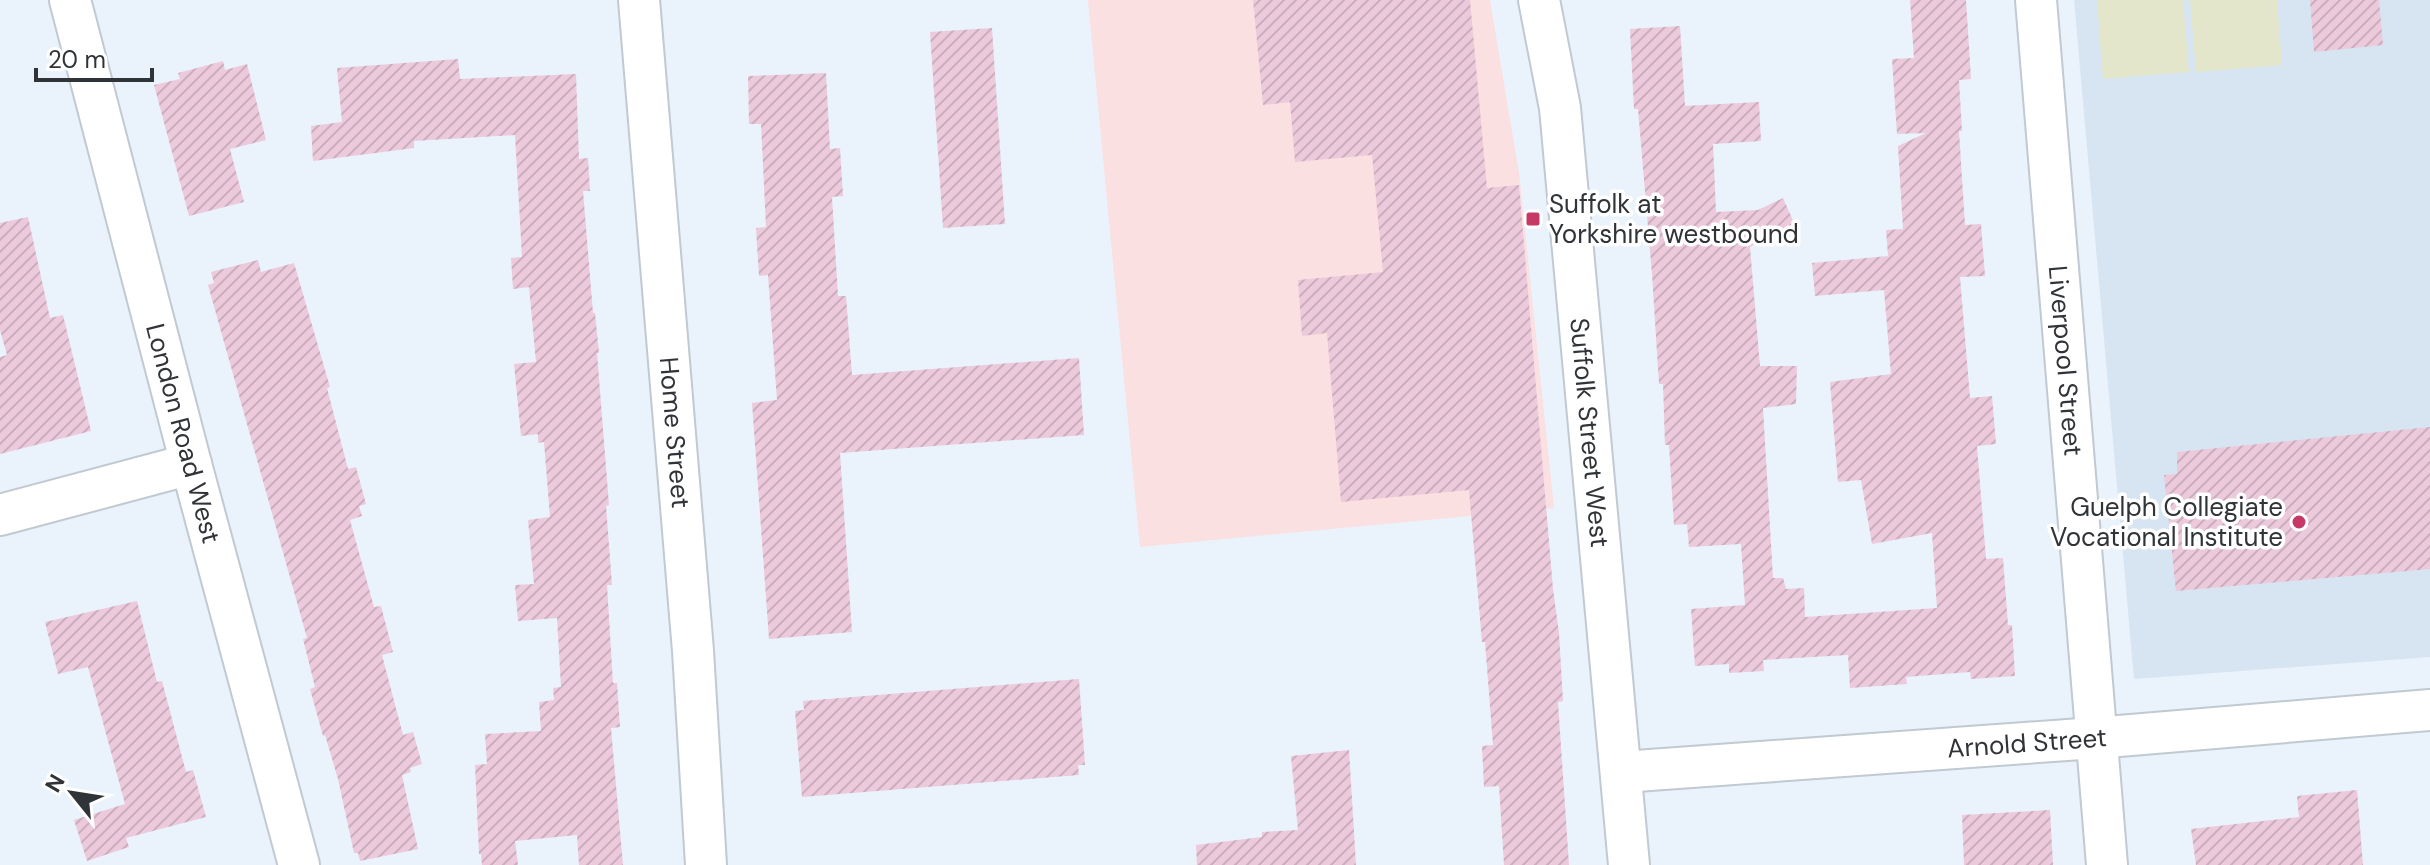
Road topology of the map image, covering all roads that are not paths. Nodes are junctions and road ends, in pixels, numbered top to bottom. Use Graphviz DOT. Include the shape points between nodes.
graph roads {
  1 [pos="70,0"];
  2 [pos="639,0"];
  3 [pos="1539,0"];
  4 [pos="2036,0"];
  5 [pos="191,464"];
  6 [pos="0,515"];
  7 [pos="2430,710"];
  8 [pos="2095,738"];
  9 [pos="1622,772"];
  10 [pos="299,865"];
  11 [pos="706,865"];
  12 [pos="1629,865"];
  13 [pos="2107,865"];
  1 -- 5 [label="street, London Road West"];
  2 -- 11 [label="street, Home Street"];
  3 -- 9 [label="street, Suffolk Street West" via="1560,108"];
  4 -- 8 [label="street, Liverpool Street"];
  5 -- 6 [label="street"];
  5 -- 10 [label="street, London Road West"];
  7 -- 8 [label="street, Arnold Street"];
  8 -- 9 [label="street, Arnold Street"];
  8 -- 13 [label="street, Liverpool Street"];
  9 -- 12 [label="street, Suffolk Street West"];
}
